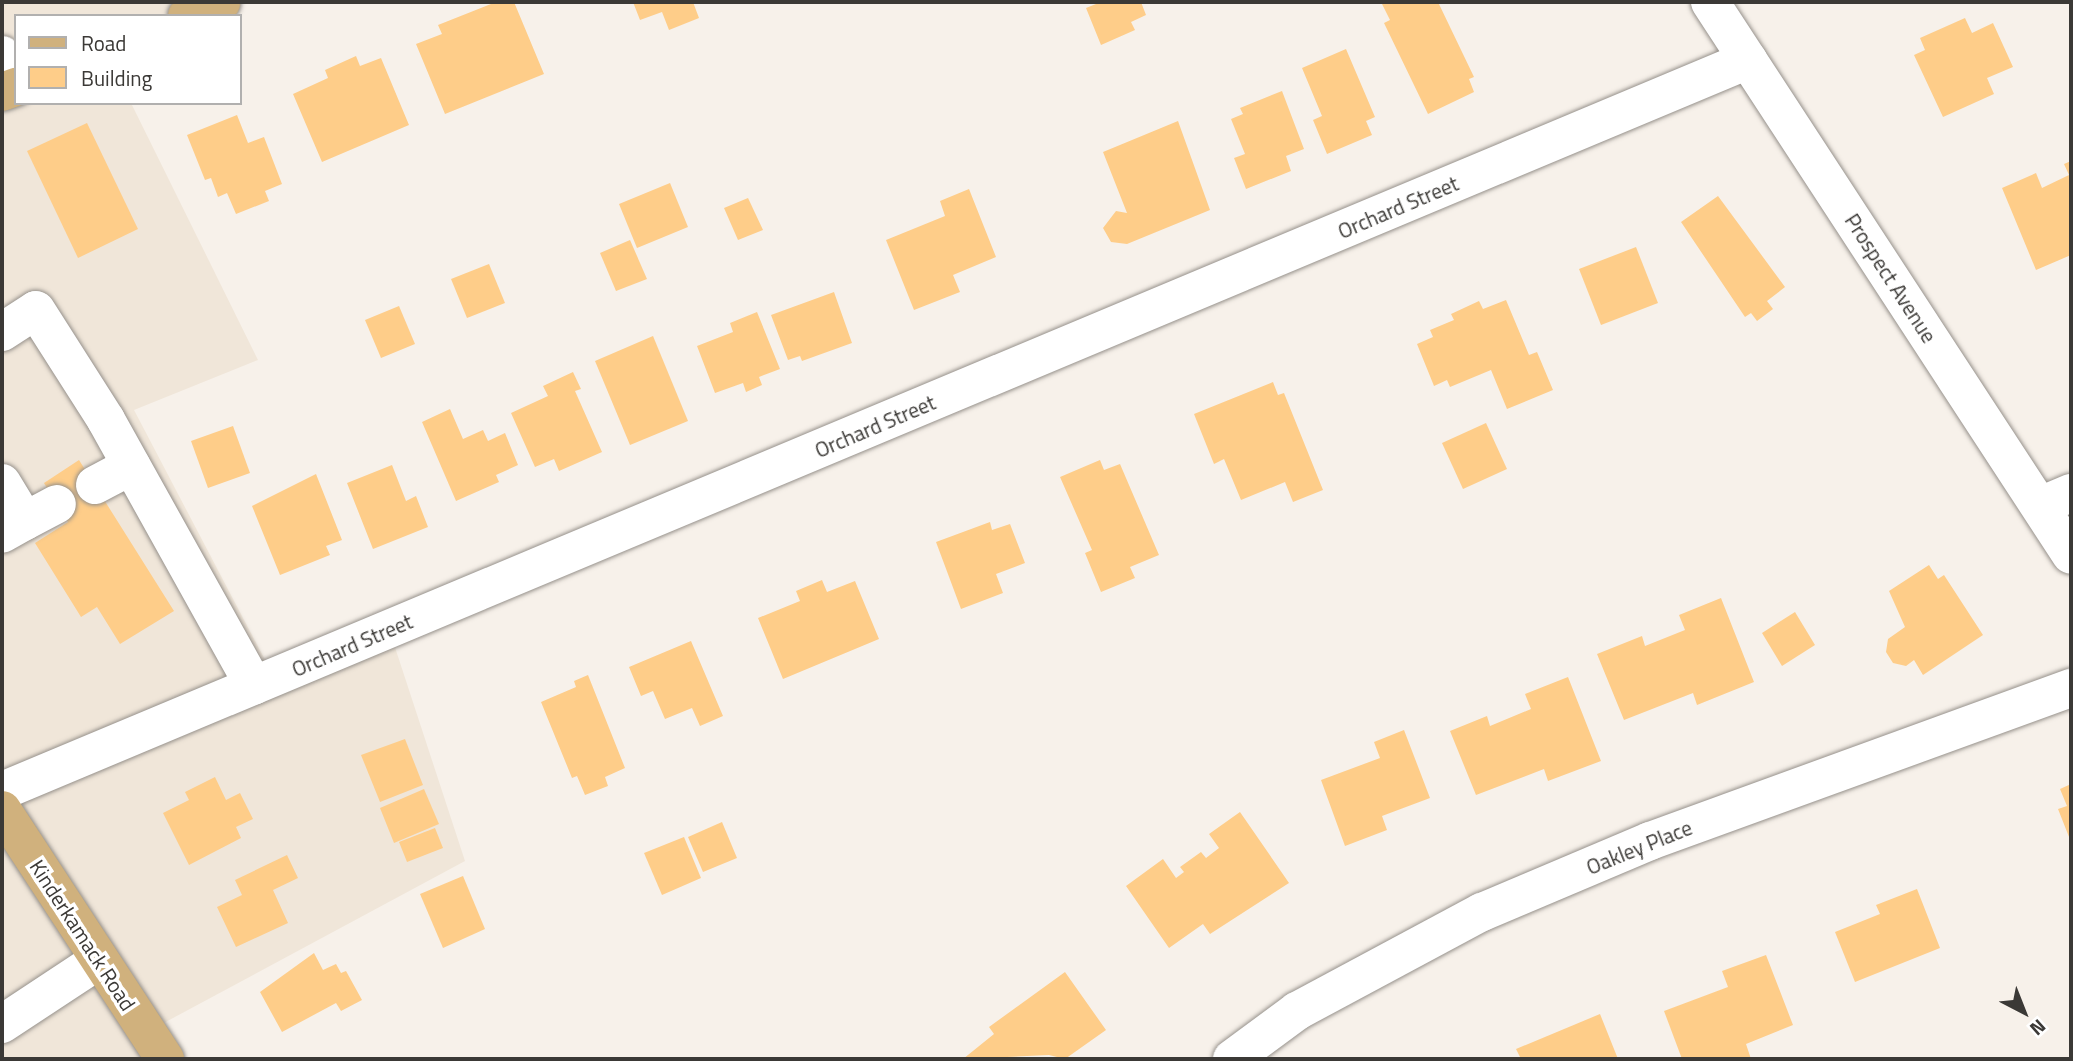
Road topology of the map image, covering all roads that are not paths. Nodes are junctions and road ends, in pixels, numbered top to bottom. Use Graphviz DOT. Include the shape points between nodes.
graph roads {
  1 [pos="1712,2"];
  2 [pos="1748,60"];
  3 [pos="2,332"];
  4 [pos="131,466"];
  5 [pos="2,483"];
  6 [pos="95,485"];
  7 [pos="2056,500"];
  8 [pos="28,520"];
  9 [pos="2071,555"];
  10 [pos="254,686"];
  11 [pos="2071,688"];
  12 [pos="2,791"];
  13 [pos="2,810"];
  14 [pos="99,960"];
  15 [pos="2,1024"];
  16 [pos="165,1059"];
  17 [pos="1232,1059"];
  1 -- 2 [label="street, Prospect Avenue"];
  2 -- 7 [label="street, Prospect Avenue"];
  2 -- 10 [label="street, Orchard Street"];
  3 -- 4 [label="street" via="36,310"];
  4 -- 6 [label="street"];
  4 -- 10 [label="street"];
  5 -- 8 [label="street"];
  7 -- 9 [label="street, Prospect Avenue"];
  10 -- 12 [label="street, Orchard Street"];
  11 -- 17 [label="street, Oakley Place" via="1650,841 1482,912 1344,983"];
  13 -- 14 [label="main road, Kinderkamack Road"];
  14 -- 15 [label="street"];
  14 -- 16 [label="main road, Kinderkamack Road"];
}
